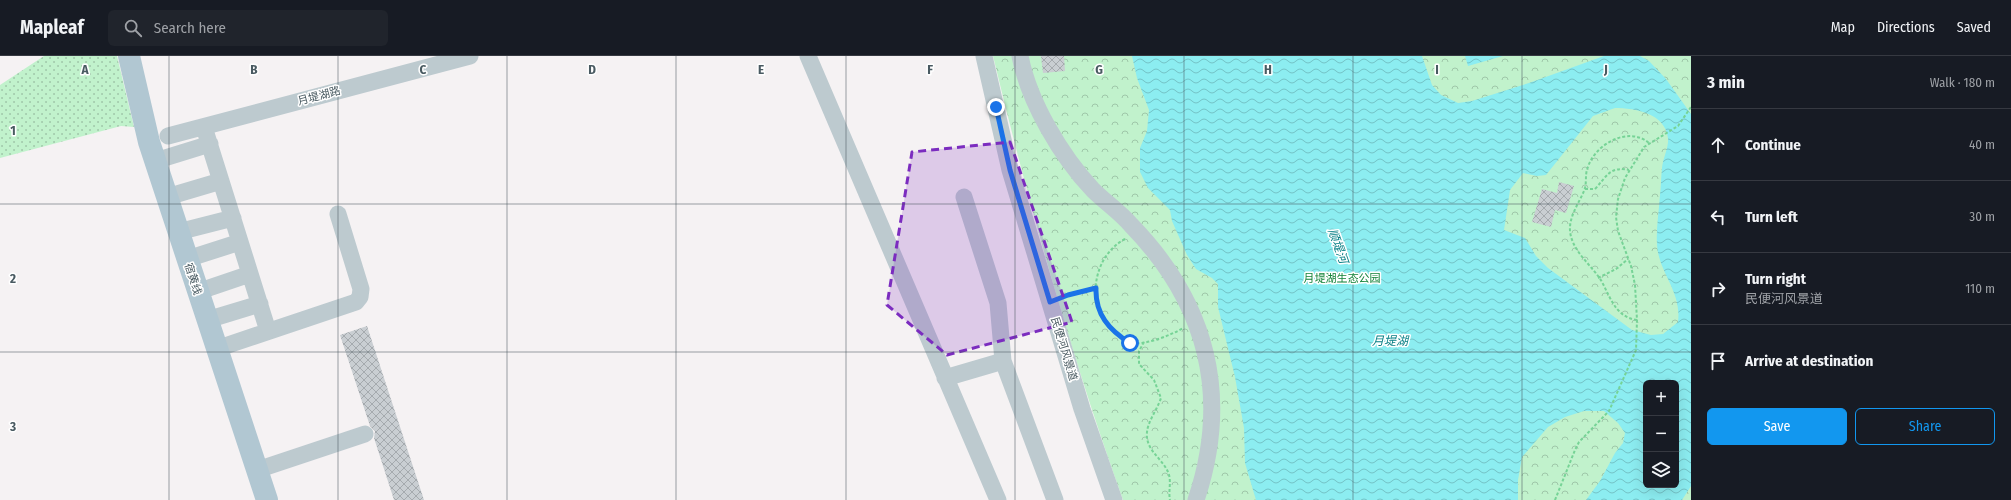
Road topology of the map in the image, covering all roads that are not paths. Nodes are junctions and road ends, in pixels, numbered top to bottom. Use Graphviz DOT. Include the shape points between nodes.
graph roads {
  1 [pos="129,56"];
  2 [pos="470,56"];
  3 [pos="808,56"];
  4 [pos="984,56"];
  5 [pos="1020,56"];
  6 [pos="204,127"];
  7 [pos="168,136"];
  8 [pos="210,144"];
  9 [pos="155,161"];
  10 [pos="221,181"];
  11 [pos="167,197"];
  12 [pos="964,197"];
  13 [pos="338,214"];
  14 [pos="233,218"];
  15 [pos="178,232"];
  16 [pos="240,242"];
  17 [pos="187,259"];
  18 [pos="250,274"];
  19 [pos="197,292"];
  20 [pos="260,304"];
  21 [pos="206,320"];
  22 [pos="268,331"];
  23 [pos="216,349"];
  24 [pos="1003,361"];
  25 [pos="945,378"];
  26 [pos="365,434"];
  27 [pos="257,470"];
  28 [pos="267,500"];
  29 [pos="998,500"];
  30 [pos="1055,500"];
  31 [pos="1114,500"];
  32 [pos="1196,500"];
  1 -- 9 [label="main road, 宿黄线"];
  2 -- 6 [label="street, 月堤湖路"];
  3 -- 25 [label="street"];
  4 -- 31 [label="street, 民便河风景道" via="1010,170 1082,409"];
  5 -- 32 [label="street" via="1037,106 1058,143 1093,190 1139,233 1170,272 1196,321 1208,364 1213,412 1210,450"];
  6 -- 7 [label="street, 月堤湖路"];
  6 -- 8 [label="street"];
  8 -- 9 [label="street"];
  8 -- 10 [label="street"];
  9 -- 11 [label="main road, 宿黄线"];
  10 -- 11 [label="street"];
  10 -- 14 [label="street"];
  11 -- 15 [label="main road, 宿黄线"];
  12 -- 24 [label="street" via="998,303"];
  13 -- 22 [label="street" via="361,289 360,297 356,302"];
  14 -- 15 [label="street"];
  14 -- 16 [label="street"];
  15 -- 17 [label="main road, 宿黄线"];
  16 -- 17 [label="street"];
  16 -- 18 [label="street"];
  17 -- 19 [label="main road, 宿黄线"];
  18 -- 19 [label="street"];
  18 -- 20 [label="street"];
  19 -- 21 [label="main road, 宿黄线"];
  20 -- 21 [label="street"];
  20 -- 22 [label="street"];
  21 -- 23 [label="main road, 宿黄线"];
  22 -- 23 [label="street"];
  23 -- 27 [label="main road, 宿黄线"];
  24 -- 25 [label="street"];
  24 -- 30 [label="street"];
  25 -- 29 [label="street"];
  26 -- 27 [label="street"];
  27 -- 28 [label="main road, 宿黄线"];
}
